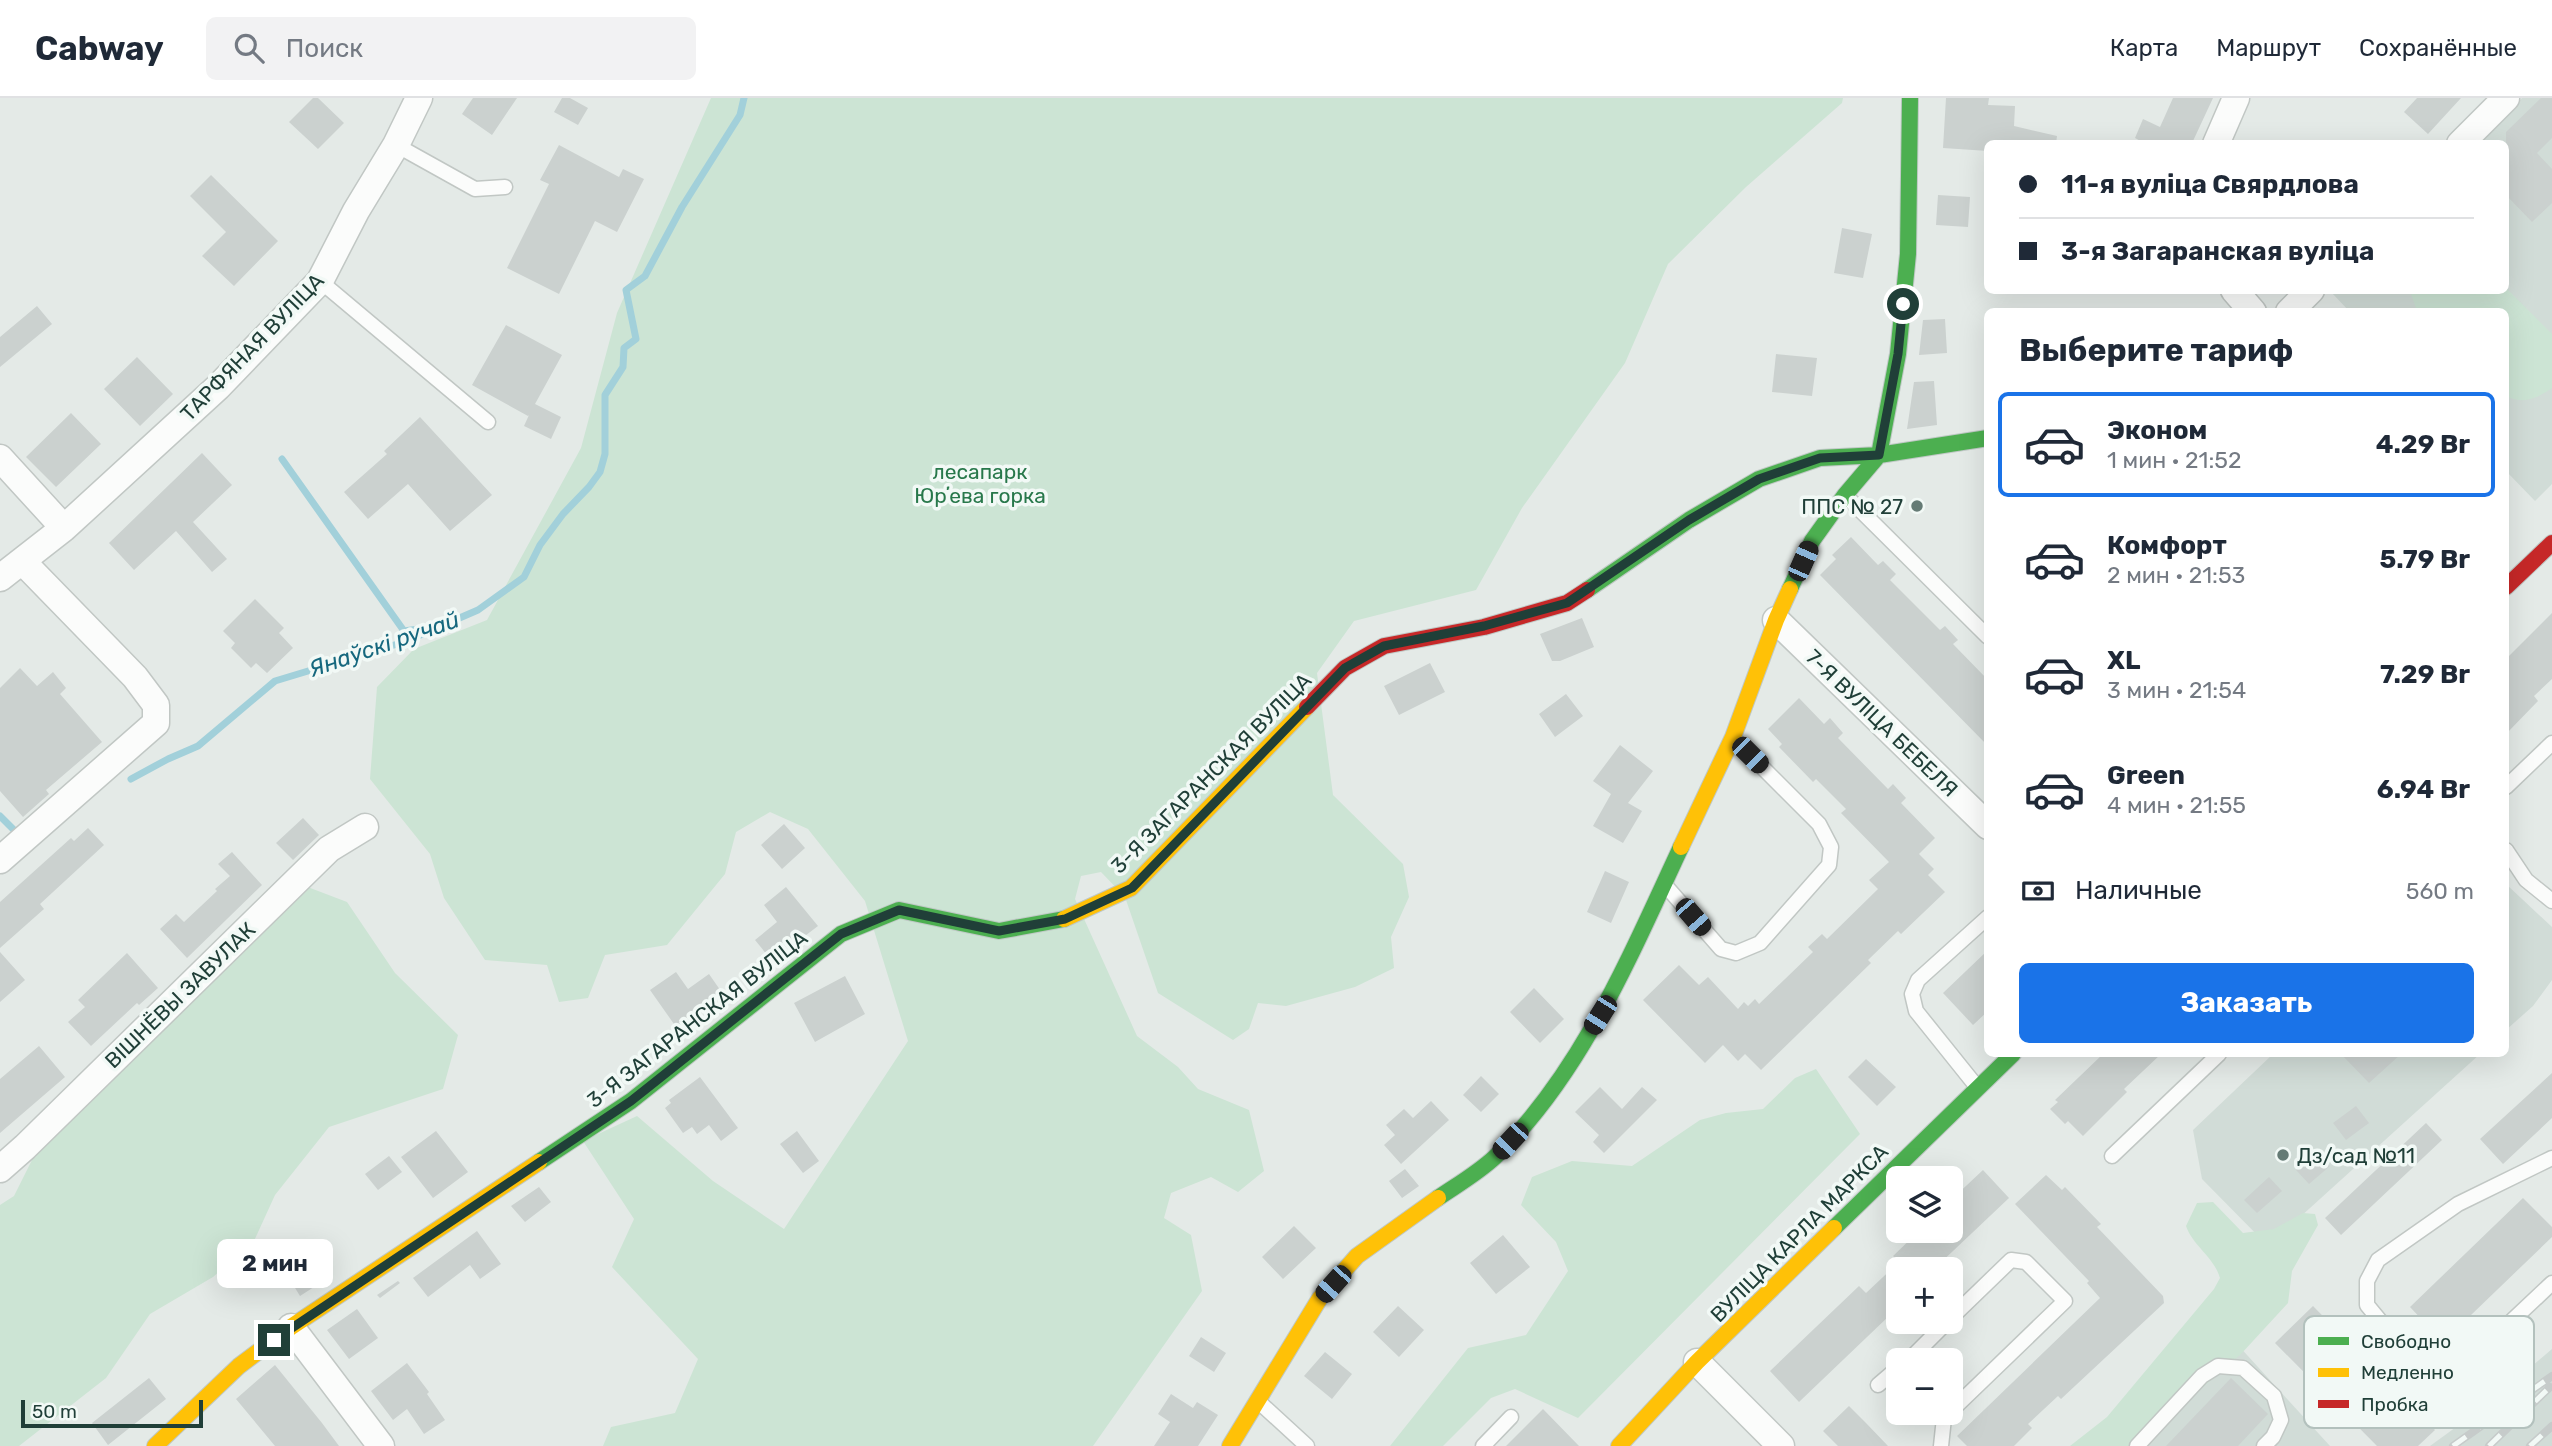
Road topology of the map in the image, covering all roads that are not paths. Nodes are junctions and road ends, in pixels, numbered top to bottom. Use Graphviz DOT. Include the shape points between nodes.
graph roads {
  1 [pos="419,98"];
  2 [pos="1910,98"];
  3 [pos="2236,98"];
  4 [pos="2506,98"];
  5 [pos="2218,140"];
  6 [pos="2464,140"];
  7 [pos="396,145"];
  8 [pos="505,187"];
  9 [pos="320,281"];
  10 [pos="2237,294"];
  11 [pos="2307,294"];
  12 [pos="2250,308"];
  13 [pos="2294,308"];
  14 [pos="488,422"];
  15 [pos="1984,439"];
  16 [pos="1879,455"];
  17 [pos="0,458"];
  18 [pos="1845,495"];
  19 [pos="64,528"];
  20 [pos="2552,543"];
  21 [pos="22,561"];
  22 [pos="0,578"];
  23 [pos="2509,584"];
  24 [pos="1776,620"];
  25 [pos="1984,633"];
  26 [pos="1732,737"];
  27 [pos="2552,743"];
  28 [pos="2509,784"];
  29 [pos="1984,822"];
  30 [pos="365,827"];
  31 [pos="2509,854"];
  32 [pos="0,860"];
  33 [pos="1664,884"];
  34 [pos="2552,901"];
  35 [pos="1984,921"];
  36 [pos="2010,1057"];
  37 [pos="2216,1057"];
  38 [pos="1977,1087"];
  39 [pos="2112,1156"];
  40 [pos="2552,1158"];
  41 [pos="0,1169"];
  42 [pos="2552,1283"];
  43 [pos="1963,1307"];
  44 [pos="2376,1316"];
  45 [pos="2516,1316"];
  46 [pos="291,1327"];
  47 [pos="1936,1334"];
  48 [pos="1923,1348"];
  49 [pos="1697,1362"];
  50 [pos="1886,1378"];
  51 [pos="1878,1385"];
  52 [pos="1963,1398"];
  53 [pos="1258,1401"];
  54 [pos="1511,1417"];
  55 [pos="1945,1425"];
  56 [pos="155,1446"];
  57 [pos="382,1446"];
  58 [pos="1230,1446"];
  59 [pos="1307,1446"];
  60 [pos="1483,1446"];
  61 [pos="1619,1446"];
  62 [pos="1781,1446"];
  63 [pos="1941,1446"];
  64 [pos="2137,1446"];
  65 [pos="2264,1446"];
  1 -- 7 [label="street, ТАРФЯНАЯ ВУЛІЦА"];
  2 -- 16 [label="street" via="1908,254 1898,354"];
  3 -- 5 [label="street"];
  4 -- 6 [label="street"];
  7 -- 8 [label="lane" via="475,189"];
  7 -- 9 [label="street, ТАРФЯНАЯ ВУЛІЦА"];
  9 -- 14 [label="lane"];
  9 -- 19 [label="street, ТАРФЯНАЯ ВУЛІЦА" via="218,387"];
  10 -- 12 [label="street"];
  11 -- 13 [label="street"];
  15 -- 16 [label="street, 3-Я ЗАГАРАНСКАЯ ВУЛІЦА"];
  16 -- 18 [label="street"];
  16 -- 46 [label="street, 3-Я ЗАГАРАНСКАЯ ВУЛІЦА" via="1820,458 1759,479 1689,520 1567,603 1384,646 1345,668 1132,888 1065,919 999,931 899,910 841,934 631,1101"];
  17 -- 19 [label="street"];
  18 -- 24 [label="street" via="1811,541"];
  18 -- 25 [label="lane"];
  19 -- 21 [label="street, ТАРФЯНАЯ ВУЛІЦА"];
  20 -- 23 [label="street"];
  21 -- 22 [label="street, ТАРФЯНАЯ ВУЛІЦА"];
  21 -- 32 [label="street" via="135,677 156,705 156,723"];
  24 -- 26 [label="street"];
  24 -- 29 [label="street, 7-Я ВУЛІЦА БЕБЕЛЯ"];
  26 -- 33 [label="street"];
  26 -- 33 [label="lane" via="1819,824 1831,847 1829,865 1760,943 1736,953 1721,949"];
  27 -- 28 [label="lane"];
  30 -- 41 [label="street, ВІШНЁВЫ ЗАВУЛАК" via="329,849"];
  31 -- 34 [label="lane" via="2526,880"];
  33 -- 53 [label="street" via="1600,1015 1543,1105 1493,1159 1357,1256 1320,1298"];
  35 -- 38 [label="lane" via="1918,980 1912,994 1916,1011"];
  36 -- 38 [label="street, ВУЛІЦА КАРЛА МАРКСА"];
  37 -- 39 [label="lane"];
  38 -- 49 [label="street, ВУЛІЦА КАРЛА МАРКСА"];
  40 -- 44 [label="lane" via="2458,1204 2378,1260 2367,1281 2367,1305"];
  42 -- 45 [label="lane"];
  43 -- 52 [label="lane" via="2011,1260 2026,1262 2065,1301"];
  46 -- 56 [label="street, 3-Я ЗАГАРАНСКАЯ ВУЛІЦА" via="239,1366"];
  46 -- 57 [label="street"];
  47 -- 48 [label="lane"];
  49 -- 61 [label="street, ВУЛІЦА КАРЛА МАРКСА"];
  49 -- 62 [label="street"];
  50 -- 51 [label="lane"];
  53 -- 58 [label="street"];
  53 -- 59 [label="lane"];
  54 -- 60 [label="lane"];
  55 -- 63 [label="lane"];
  64 -- 65 [label="lane" via="2202,1376 2218,1366 2243,1368 2274,1396 2281,1420"];
}
